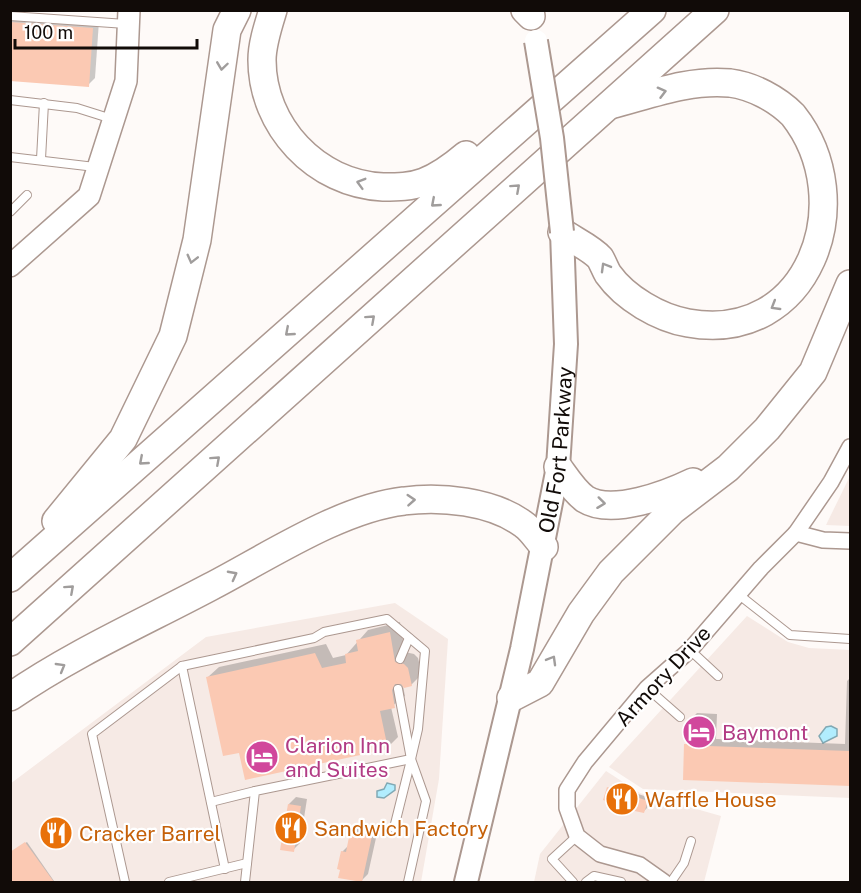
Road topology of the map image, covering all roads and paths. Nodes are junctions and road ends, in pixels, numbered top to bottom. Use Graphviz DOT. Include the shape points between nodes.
graph roads {
  1 [pos="237,10"];
  2 [pos="273,10"];
  3 [pos="652,10"];
  4 [pos="715,10"];
  5 [pos="10,16"];
  6 [pos="129,17"];
  7 [pos="530,19"];
  8 [pos="10,100"];
  9 [pos="44,103"];
  10 [pos="606,106"];
  11 [pos="113,120"];
  12 [pos="511,136"];
  13 [pos="10,157"];
  14 [pos="40,159"];
  15 [pos="98,168"];
  16 [pos="27,195"];
  17 [pos="10,212"];
  18 [pos="562,232"];
  19 [pos="10,266"];
  20 [pos="850,284"];
  21 [pos="767,429"];
  22 [pos="850,447"];
  23 [pos="558,467"];
  24 [pos="796,533"];
  25 [pos="850,541"];
  26 [pos="544,547"];
  27 [pos="10,577"];
  28 [pos="738,594"];
  29 [pos="409,638"];
  30 [pos="850,639"];
  31 [pos="10,642"];
  32 [pos="690,650"];
  33 [pos="400,660"];
  34 [pos="182,666"];
  35 [pos="718,676"];
  36 [pos="647,688"];
  37 [pos="398,689"];
  38 [pos="10,697"];
  39 [pos="511,698"];
  40 [pos="680,717"];
  41 [pos="411,759"];
  42 [pos="255,791"];
  43 [pos="211,802"];
  44 [pos="394,828"];
  45 [pos="577,836"];
  46 [pos="691,841"];
  47 [pos="247,863"];
  48 [pos="225,868"];
  49 [pos="125,882"];
  50 [pos="169,882"];
  51 [pos="245,882"];
  52 [pos="408,882"];
  53 [pos="466,882"];
  54 [pos="573,882"];
  55 [pos="586,882"];
  56 [pos="621,882"];
  57 [pos="664,882"];
  58 [pos="671,882"];
  1 -- 27 [label="highway, one-way" via="227,30 197,240 173,336 123,439"];
  12 -- 2 [label="highway, one-way" via="485,142 450,169 423,183 369,186 336,176 302,153 286,136 272,108 261,58"];
  3 -- 12 [label="highway"];
  4 -- 10 [label="highway"];
  5 -- 6 [label="lane"];
  6 -- 11 [label="street" via="126,81"];
  7 -- 18 [label="main road, Old Fort Parkway, bridge" via="552,138"];
  8 -- 9 [label="lane"];
  9 -- 11 [label="lane"];
  9 -- 14 [label="lane"];
  10 -- 18 [label="highway, one-way" via="696,83 731,83 761,92 786,108 809,131 822,157 831,187 828,236 801,288 776,307 749,319 720,325 687,323 657,314 635,300 609,275 599,257"];
  31 -- 10 [label="highway, one-way"];
  11 -- 15 [label="street"];
  12 -- 27 [label="highway, one-way"];
  13 -- 14 [label="lane"];
  14 -- 15 [label="lane"];
  15 -- 19 [label="street" via="89,195"];
  16 -- 17 [label="lane"];
  18 -- 23 [label="main road, Old Fort Parkway" via="566,344"];
  20 -- 21 [label="highway" via="813,372"];
  23 -- 21 [label="highway, one-way" via="586,500 600,504 658,498 704,477"];
  39 -- 21 [label="highway, one-way" via="540,683 611,572 673,510 728,468"];
  22 -- 24 [label="street, Armory Drive"];
  23 -- 26 [label="main road, Old Fort Parkway"];
  24 -- 25 [label="street"];
  24 -- 28 [label="street, Armory Drive"];
  38 -- 26 [label="highway, one-way" via="151,618 369,507 428,499 469,504 524,524"];
  26 -- 39 [label="main road, Old Fort Parkway"];
  28 -- 30 [label="lane" via="790,635"];
  28 -- 32 [label="street, Armory Drive"];
  29 -- 33 [label="lane"];
  29 -- 34 [label="lane" via="387,619"];
  29 -- 41 [label="lane" via="425,651 418,729"];
  32 -- 35 [label="lane"];
  32 -- 36 [label="street, Armory Drive"];
  34 -- 43 [label="lane"];
  34 -- 49 [label="lane" via="92,734"];
  36 -- 40 [label="lane"];
  36 -- 45 [label="street, Armory Drive" via="585,762 567,790 567,808"];
  37 -- 41 [label="lane"];
  39 -- 53 [label="main road, Old Fort Parkway"];
  41 -- 42 [label="lane"];
  41 -- 44 [label="lane"];
  41 -- 52 [label="lane" via="426,801"];
  42 -- 43 [label="lane"];
  42 -- 47 [label="lane"];
  43 -- 48 [label="lane"];
  45 -- 54 [label="lane" via="552,859"];
  45 -- 57 [label="street" via="600,854 640,865"];
  46 -- 58 [label="lane" via="684,863"];
  47 -- 48 [label="lane"];
  47 -- 51 [label="lane"];
  48 -- 50 [label="lane"];
  55 -- 56 [label="lane" via="594,876"];
}
